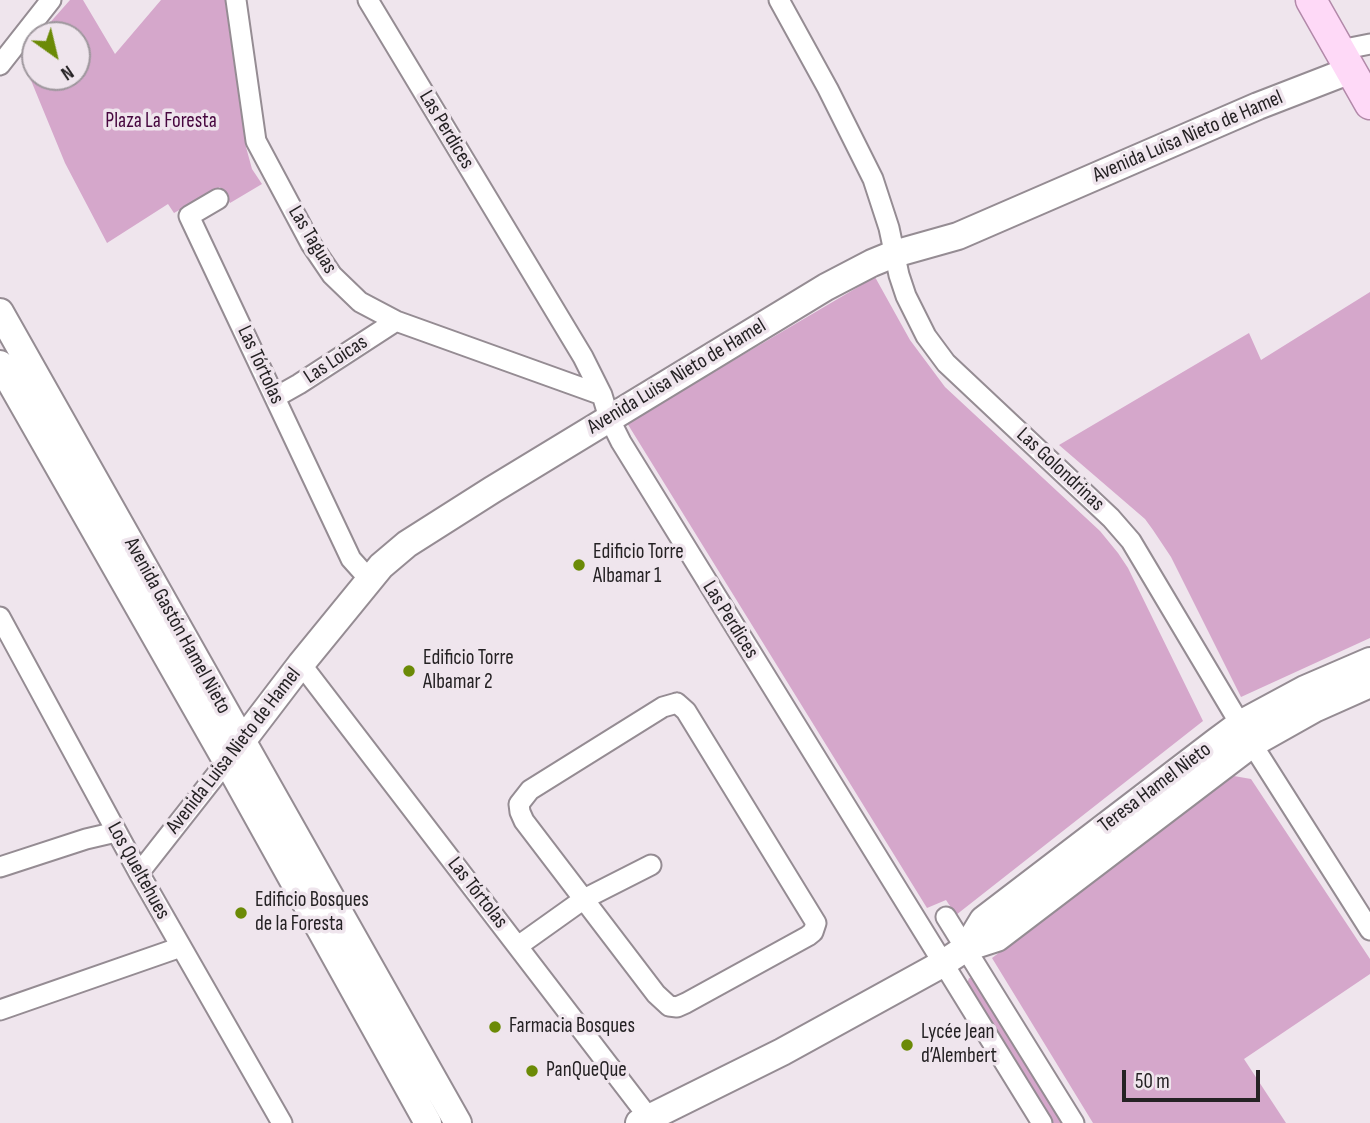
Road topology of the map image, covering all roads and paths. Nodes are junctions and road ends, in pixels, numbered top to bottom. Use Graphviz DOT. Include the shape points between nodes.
graph roads {
  1 [pos="51,0"];
  2 [pos="236,0"];
  3 [pos="368,0"];
  4 [pos="779,0"];
  5 [pos="1311,0"];
  6 [pos="1370,44"];
  7 [pos="1345,60"];
  8 [pos="0,65"];
  9 [pos="1370,104"];
  10 [pos="218,199"];
  11 [pos="894,254"];
  12 [pos="0,312"];
  13 [pos="396,321"];
  14 [pos="0,364"];
  15 [pos="275,397"];
  16 [pos="606,406"];
  17 [pos="369,579"];
  18 [pos="0,617"];
  19 [pos="9,651"];
  20 [pos="1370,661"];
  21 [pos="301,664"];
  22 [pos="1370,684"];
  23 [pos="1246,734"];
  24 [pos="235,751"];
  25 [pos="116,832"];
  26 [pos="651,865"];
  27 [pos="0,867"];
  28 [pos="139,873"];
  29 [pos="584,899"];
  30 [pos="946,917"];
  31 [pos="1370,930"];
  32 [pos="518,946"];
  33 [pos="181,947"];
  34 [pos="966,948"];
  35 [pos="942,964"];
  36 [pos="0,1010"];
  37 [pos="648,1121"];
  38 [pos="282,1123"];
  39 [pos="428,1123"];
  40 [pos="458,1123"];
  41 [pos="1042,1123"];
  42 [pos="1074,1123"];
  1 -- 8 [label="street"];
  2 -- 13 [label="street, Las Taguas" via="256,141 332,275 360,302"];
  3 -- 16 [label="street, Las Perdices" via="566,328"];
  4 -- 11 [label="street, Las Golondrinas" via="873,179"];
  5 -- 7 [label="main road"];
  6 -- 7 [label="street"];
  7 -- 9 [label="main road"];
  7 -- 11 [label="main road, Avenida Luisa Nieto de Hamel" via="1258,106 958,236"];
  10 -- 15 [label="street, Las Tórtolas" via="189,216"];
  11 -- 16 [label="main road, Avenida Luisa Nieto de Hamel"];
  11 -- 23 [label="street, Las Golondrinas" via="906,296 936,350 1122,529"];
  12 -- 24 [label="main road, Avenida Gastón Hamel Nieto"];
  13 -- 15 [label="street, Las Loicas"];
  13 -- 16 [label="street, Las Taguas"];
  14 -- 24 [label="main road, Avenida Gastón Hamel Nieto"];
  15 -- 17 [label="street, Las Tórtolas" via="351,559"];
  16 -- 17 [label="main road, Avenida Luisa Nieto de Hamel" via="421,534"];
  16 -- 35 [label="street, Las Perdices" via="628,453"];
  17 -- 21 [label="main road, Avenida Luisa Nieto de Hamel"];
  18 -- 19 [label="street, Los Queltehues"];
  19 -- 25 [label="street, Los Queltehues"];
  20 -- 23 [label="main road, Teresa Hamel Nieto" via="1305,689"];
  21 -- 24 [label="main road, Avenida Luisa Nieto de Hamel"];
  21 -- 32 [label="street, Las Tórtolas"];
  22 -- 23 [label="main road, Teresa Hamel Nieto"];
  23 -- 31 [label="street, Las Golondrinas"];
  23 -- 34 [label="main road, Teresa Hamel Nieto" via="997,938"];
  24 -- 28 [label="street, Avenida Luisa Nieto de Hamel"];
  24 -- 39 [label="main road, Avenida Gastón Hamel Nieto"];
  24 -- 40 [label="main road, Avenida Gastón Hamel Nieto"];
  25 -- 27 [label="street"];
  25 -- 28 [label="street, Los Queltehues"];
  26 -- 29 [label="street"];
  28 -- 33 [label="street, Los Queltehues"];
  29 -- 29 [label="street" via="668,1006 686,1003 808,936 816,927 814,917 677,703 663,707 530,790 519,804 524,821"];
  29 -- 32 [label="street"];
  30 -- 34 [label="street"];
  32 -- 37 [label="street, Las Tórtolas"];
  33 -- 36 [label="street"];
  33 -- 38 [label="street, Los Queltehues"];
  34 -- 35 [label="main road, Teresa Hamel Nieto"];
  34 -- 42 [label="street"];
  35 -- 37 [label="main road, Teresa Hamel Nieto"];
  35 -- 41 [label="street, Las Perdices"];
}
